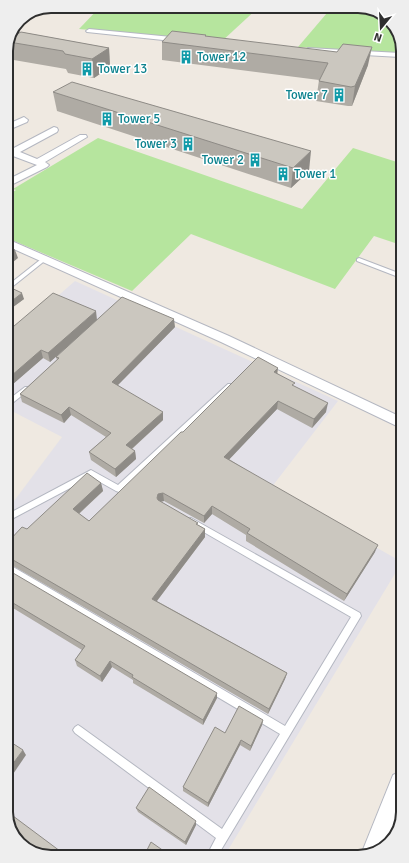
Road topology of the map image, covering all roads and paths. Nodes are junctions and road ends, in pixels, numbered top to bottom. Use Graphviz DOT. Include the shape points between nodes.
graph roads {
  1 [pos="89,31"];
  2 [pos="191,41"];
  3 [pos="303,50"];
  4 [pos="396,55"];
  5 [pos="24,120"];
  6 [pos="13,126"];
  7 [pos="54,130"];
  8 [pos="83,137"];
  9 [pos="13,150"];
  10 [pos="13,154"];
  11 [pos="38,162"];
  12 [pos="13,181"];
  13 [pos="13,245"];
  14 [pos="45,258"];
  15 [pos="359,260"];
  16 [pos="396,274"];
  17 [pos="13,284"];
  18 [pos="234,381"];
  19 [pos="33,383"];
  20 [pos="13,399"];
  21 [pos="396,421"];
  22 [pos="13,515"];
  23 [pos="184,517"];
  24 [pos="13,571"];
  25 [pos="78,730"];
  26 [pos="286,732"];
  27 [pos="396,803"];
  28 [pos="223,837"];
  29 [pos="381,842"];
  30 [pos="215,850"];
  1 -- 2 [label="street"];
  3 -- 4 [label="street"];
  5 -- 6 [label="street"];
  7 -- 9 [label="street"];
  8 -- 11 [label="street"];
  10 -- 11 [label="street"];
  11 -- 12 [label="street" via="44,165"];
  13 -- 14 [label="street"];
  14 -- 17 [label="lane"];
  14 -- 21 [label="street" via="126,298"];
  15 -- 16 [label="lane"];
  18 -- 22 [label="lane" via="119,489 92,473"];
  19 -- 20 [label="lane"];
  23 -- 26 [label="lane" via="357,616"];
  24 -- 26 [label="lane"];
  25 -- 28 [label="lane"];
  26 -- 28 [label="lane"];
  27 -- 29 [label="main road"];
  28 -- 30 [label="lane"];
}
